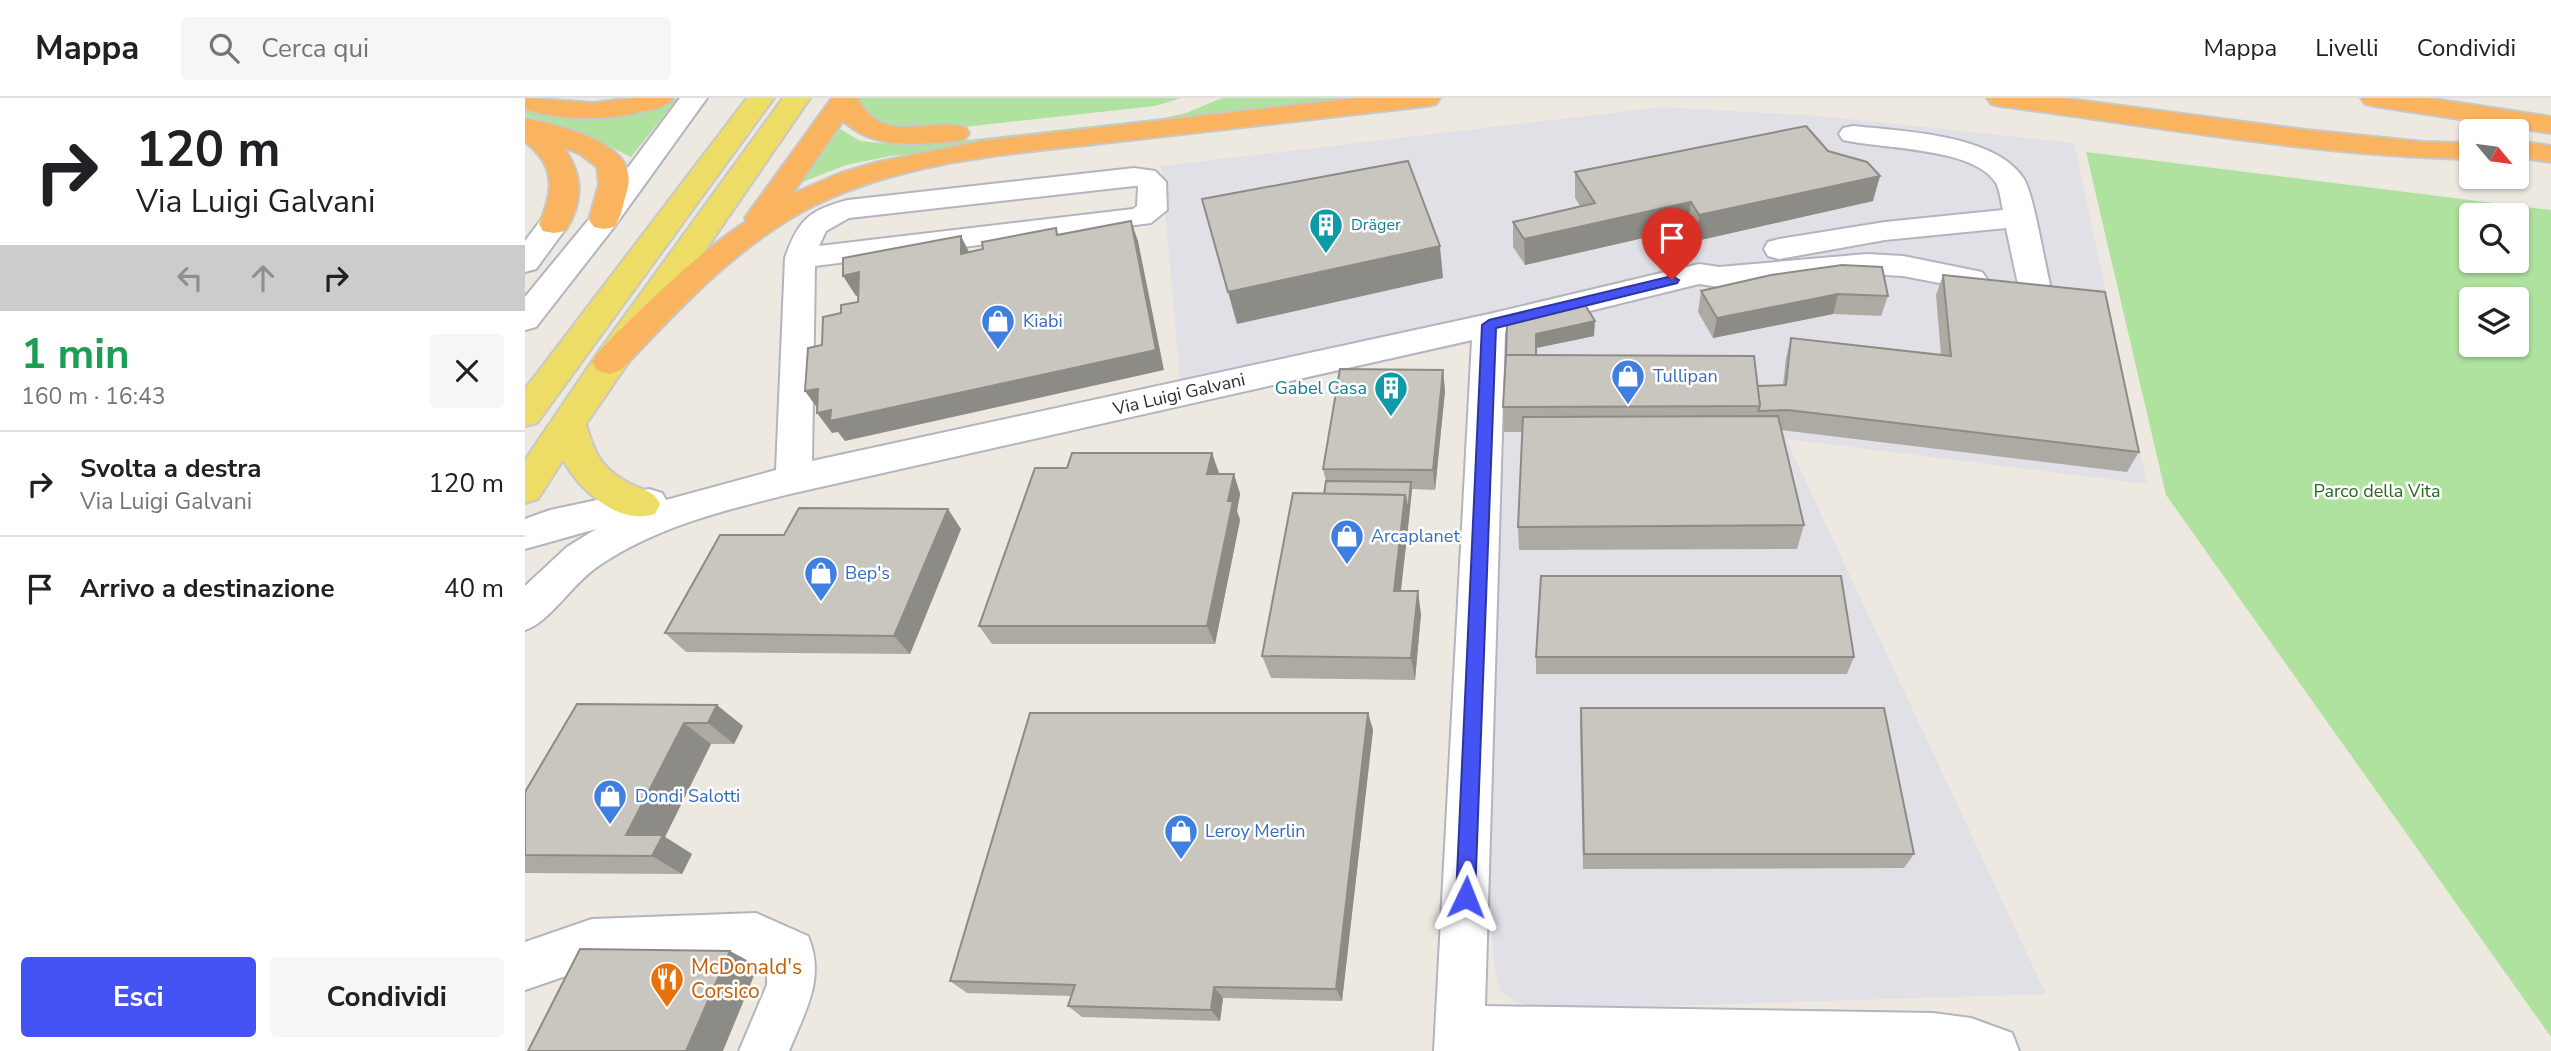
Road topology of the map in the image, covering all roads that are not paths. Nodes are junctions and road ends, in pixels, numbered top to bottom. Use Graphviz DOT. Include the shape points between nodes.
graph roads {
  1 [pos="660,98"];
  2 [pos="694,98"];
  3 [pos="761,98"];
  4 [pos="797,98"];
  5 [pos="1427,98"];
  6 [pos="2000,98"];
  7 [pos="2165,98"];
  8 [pos="2374,98"];
  9 [pos="845,99"];
  10 [pos="525,100"];
  11 [pos="1188,100"];
  12 [pos="2551,125"];
  13 [pos="525,128"];
  14 [pos="1853,134"];
  15 [pos="2459,140"];
  16 [pos="2459,151"];
  17 [pos="2018,217"];
  18 [pos="604,220"];
  19 [pos="554,224"];
  20 [pos="751,231"];
  21 [pos="800,258"];
  22 [pos="525,262"];
  23 [pos="1699,274"];
  24 [pos="1971,279"];
  25 [pos="2033,284"];
  26 [pos="525,319"];
  27 [pos="1489,325"];
  28 [pos="609,362"];
  29 [pos="525,414"];
  30 [pos="569,425"];
  31 [pos="794,479"];
  32 [pos="525,489"];
  33 [pos="635,516"];
  34 [pos="525,534"];
  35 [pos="525,549"];
  36 [pos="525,614"];
  37 [pos="525,966"];
  38 [pos="1460,1041"];
  39 [pos="764,1051"];
  40 [pos="1994,1051"];
  1 -- 10 [label="highway" via="581,112"];
  2 -- 18 [label="street"];
  3 -- 29 [label="main road"];
  4 -- 28 [label="main road"];
  5 -- 20 [label="highway" via="935,158 834,185"];
  6 -- 16 [label="highway" via="2306,138"];
  7 -- 15 [label="highway"];
  8 -- 12 [label="highway"];
  9 -- 11 [label="highway" via="849,112 872,128 891,136 913,137 1133,113"];
  9 -- 20 [label="highway"];
  13 -- 18 [label="highway" via="607,158 614,182"];
  13 -- 19 [label="highway" via="548,146 565,172 565,198"];
  14 -- 17 [label="street" via="1928,144 1991,163 2011,181"];
  17 -- 23 [label="street" via="1885,230 1722,259"];
  17 -- 25 [label="street"];
  18 -- 26 [label="street"];
  19 -- 22 [label="street"];
  20 -- 28 [label="highway" via="667,303"];
  21 -- 21 [label="street" via="1141,217 1152,210 1152,182 1133,177 848,209 821,219 809,233"];
  21 -- 31 [label="street"];
  23 -- 24 [label="street" via="1719,277 1867,264"];
  23 -- 27 [label="street, Via Luigi Galvani"];
  27 -- 31 [label="street, Via Luigi Galvani"];
  27 -- 38 [label="street"];
  28 -- 30 [label="main road"];
  30 -- 32 [label="main road"];
  30 -- 33 [label="main road" via="579,461"];
  31 -- 33 [label="street, Via Luigi Galvani"];
  33 -- 34 [label="street, Via Luigi Galvani" via="550,525"];
  33 -- 35 [label="street, Via Luigi Galvani" via="587,539"];
  33 -- 36 [label="street, Via Luigi Galvani" via="579,558"];
  37 -- 39 [label="street" via="592,943 756,937 792,953 791,985"];
  38 -- 40 [label="street" via="1933,1038"];
}
